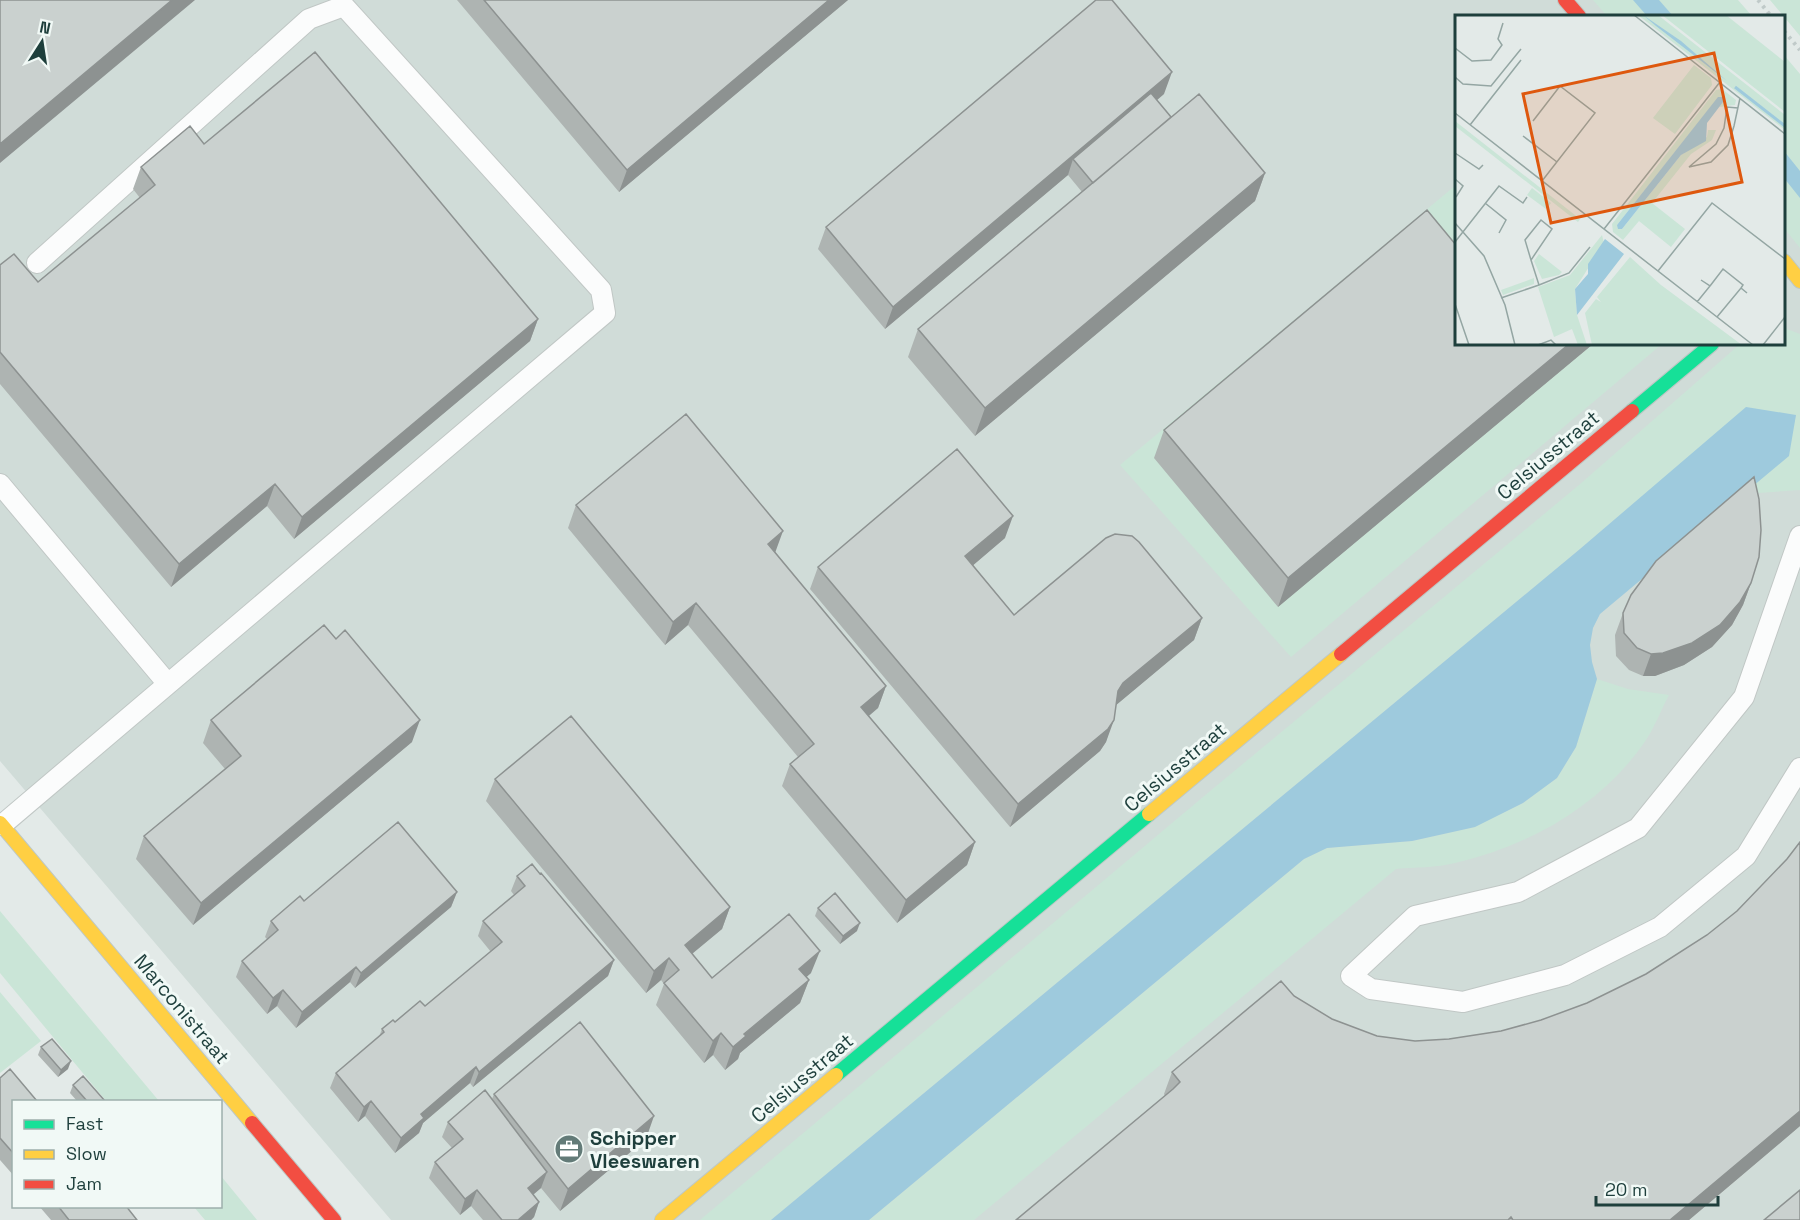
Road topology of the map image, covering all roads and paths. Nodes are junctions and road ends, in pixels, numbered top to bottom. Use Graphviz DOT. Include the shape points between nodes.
graph roads {
  1 [pos="1565,0"];
  2 [pos="1758,0"];
  3 [pos="1578,15"];
  4 [pos="1771,15"];
  5 [pos="1785,32"];
  6 [pos="1800,50"];
  7 [pos="1785,262"];
  8 [pos="37,263"];
  9 [pos="1800,281"];
  10 [pos="1711,345"];
  11 [pos="0,484"];
  12 [pos="1800,536"];
  13 [pos="168,684"];
  14 [pos="1800,768"];
  15 [pos="1,824"];
  16 [pos="334,1220"];
  17 [pos="662,1220"];
  1 -- 3 [label="street"];
  2 -- 4 [label="path"];
  5 -- 6 [label="path"];
  7 -- 9 [label="street"];
  8 -- 13 [label="lane" via="309,19 344,6 601,290 605,313"];
  10 -- 17 [label="street, Celsiusstraat"];
  11 -- 13 [label="lane"];
  12 -- 14 [label="lane" via="1744,697 1638,828 1518,892 1415,916 1351,975 1371,989 1463,1002 1565,975 1660,927 1746,856"];
  13 -- 15 [label="lane"];
  15 -- 16 [label="street, Marconistraat"];
}
